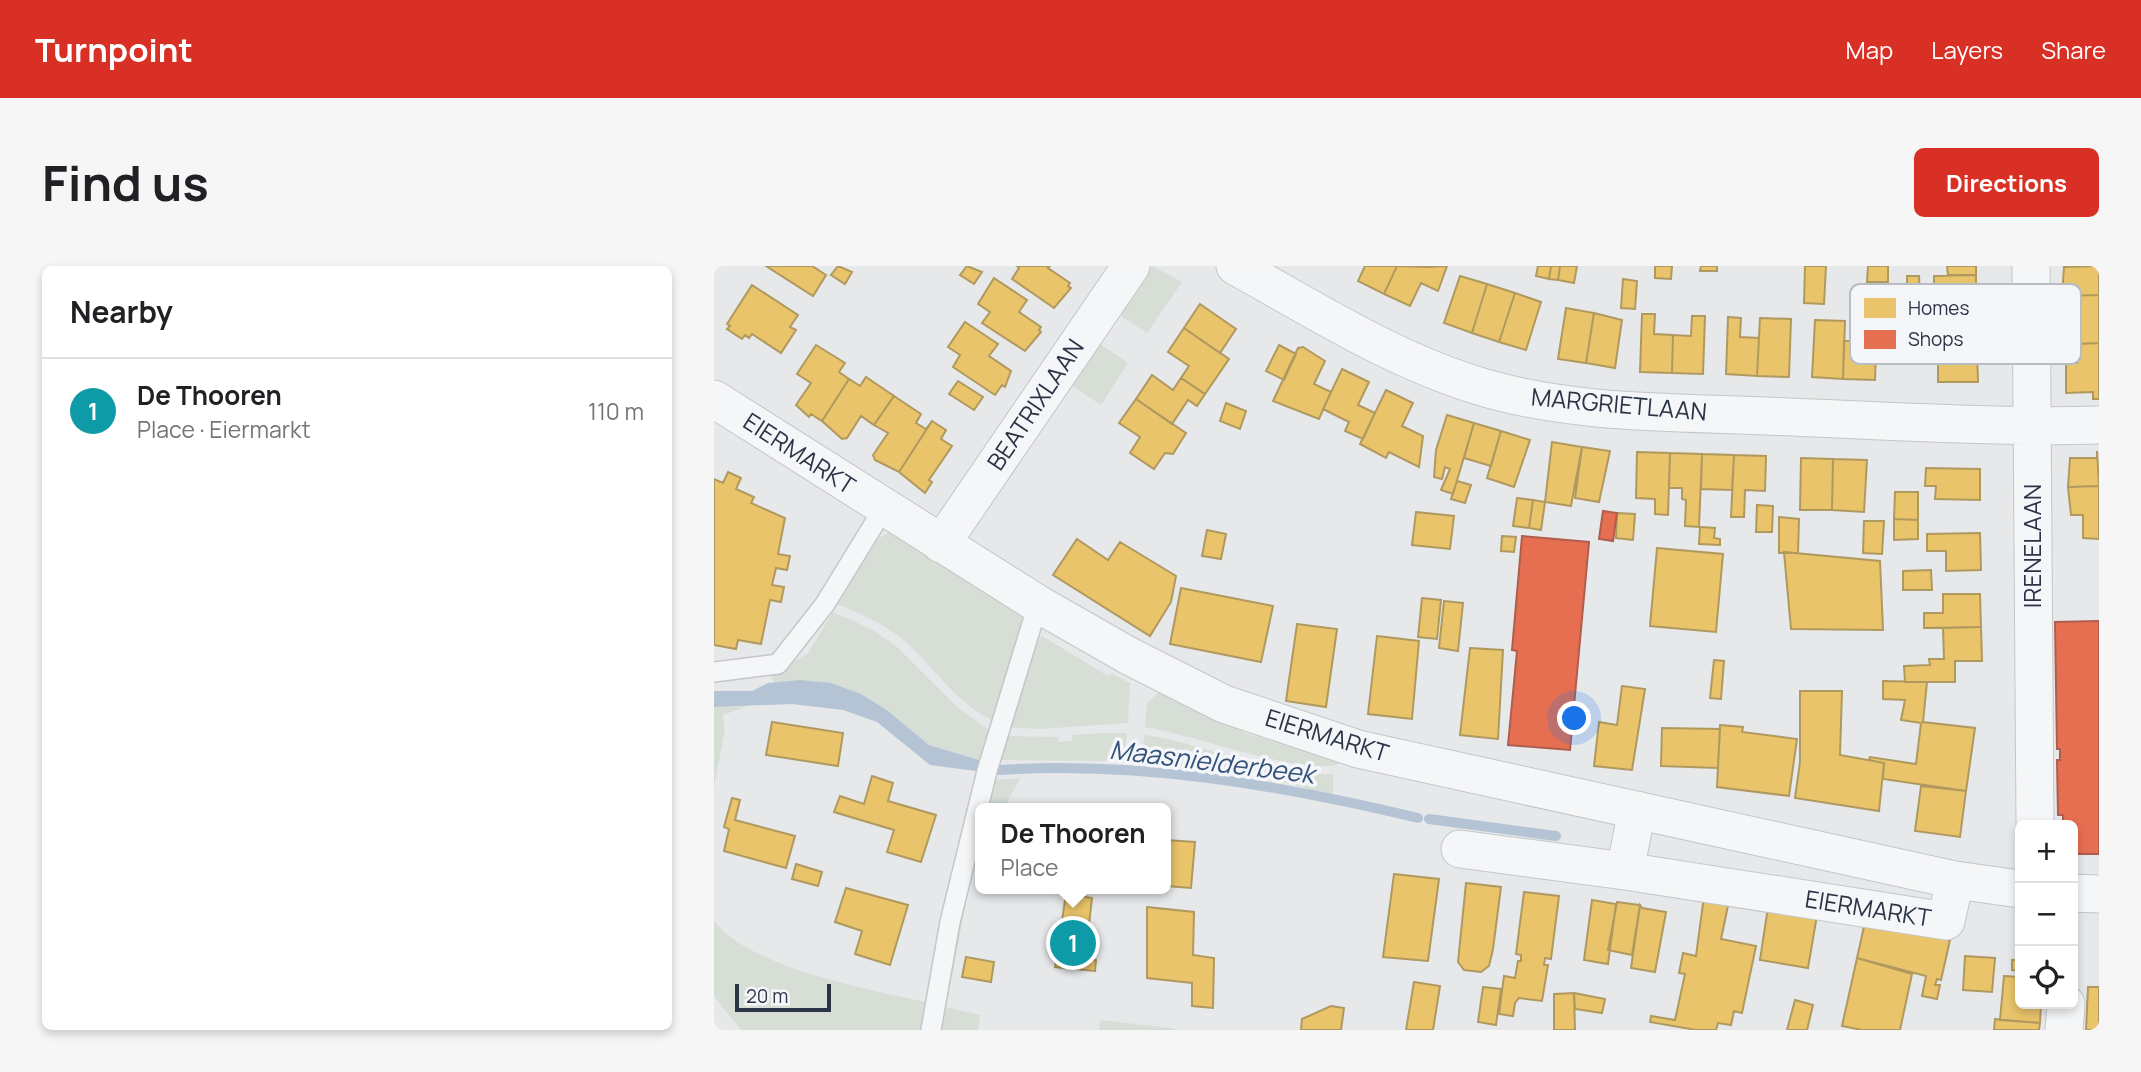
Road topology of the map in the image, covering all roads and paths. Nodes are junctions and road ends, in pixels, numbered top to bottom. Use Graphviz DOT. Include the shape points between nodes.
graph roads {
  1 [pos="1131,266"];
  2 [pos="1236,266"];
  3 [pos="2031,266"];
  4 [pos="2031,284"];
  5 [pos="2032,364"];
  6 [pos="714,399"];
  7 [pos="2099,425"];
  8 [pos="2032,427"];
  9 [pos="884,508"];
  10 [pos="941,544"];
  11 [pos="1038,604"];
  12 [pos="714,672"];
  13 [pos="979,803"];
  14 [pos="1637,810"];
  15 [pos="2035,820"];
  16 [pos="975,821"];
  17 [pos="1460,849"];
  18 [pos="1625,871"];
  19 [pos="1955,880"];
  20 [pos="2015,888"];
  21 [pos="2078,893"];
  22 [pos="2099,894"];
  23 [pos="2066,1009"];
  24 [pos="931,1030"];
  25 [pos="2064,1030"];
  1 -- 10 [label="street, BEATRIXLAAN"];
  2 -- 8 [label="street, MARGRIETLAAN" via="1390,351 1480,387 1531,400 1653,411"];
  3 -- 4 [label="street, IRENELAAN"];
  5 -- 8 [label="street, IRENELAAN"];
  6 -- 9 [label="street, EIERMARKT"];
  7 -- 8 [label="street, MARGRIETLAAN"];
  8 -- 15 [label="street, IRENELAAN"];
  9 -- 10 [label="street, EIERMARKT"];
  9 -- 12 [label="lane" via="825,604 778,664"];
  10 -- 11 [label="street, EIERMARKT"];
  11 -- 13 [label="lane"];
  11 -- 14 [label="street, EIERMARKT" via="1224,704 1358,749"];
  14 -- 18 [label="street"];
  14 -- 19 [label="street, EIERMARKT"];
  16 -- 24 [label="lane" via="950,922"];
  17 -- 18 [label="street, EIERMARKT"];
  18 -- 19 [label="street, EIERMARKT" via="1946,921"];
  19 -- 20 [label="street, EIERMARKT"];
  21 -- 22 [label="street"];
  23 -- 25 [label="street"];
}
